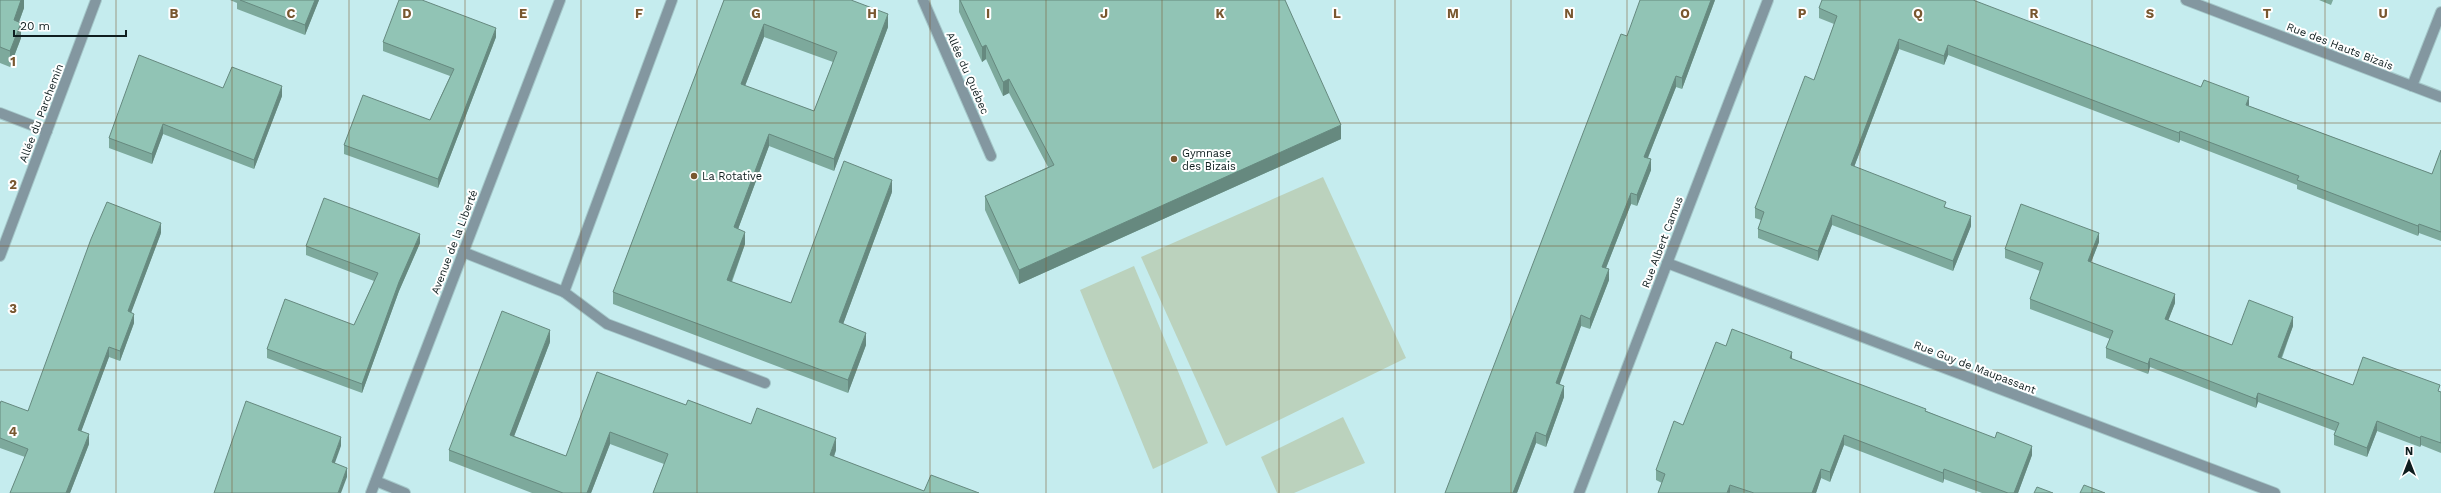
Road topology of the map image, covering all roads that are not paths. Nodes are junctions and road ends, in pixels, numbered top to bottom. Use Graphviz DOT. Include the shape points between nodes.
graph roads {
  1 [pos="96,0"];
  2 [pos="560,0"];
  3 [pos="672,0"];
  4 [pos="923,0"];
  5 [pos="1768,0"];
  6 [pos="2186,0"];
  7 [pos="2441,12"];
  8 [pos="2412,86"];
  9 [pos="2441,97"];
  10 [pos="0,113"];
  11 [pos="47,131"];
  12 [pos="992,156"];
  13 [pos="463,252"];
  14 [pos="0,256"];
  15 [pos="1667,263"];
  16 [pos="564,292"];
  17 [pos="765,383"];
  18 [pos="376,481"];
  19 [pos="372,493"];
  20 [pos="405,493"];
  21 [pos="1579,493"];
  22 [pos="2275,493"];
  1 -- 11 [label="street, Allée du Parchemin"];
  2 -- 13 [label="street, Avenue de la Liberté"];
  3 -- 16 [label="street"];
  4 -- 12 [label="street, Allée du Québec"];
  5 -- 15 [label="street, Rue Albert Camus"];
  6 -- 8 [label="street, Rue des Hauts Bizais"];
  7 -- 8 [label="street"];
  8 -- 9 [label="street, Rue des Hauts Bizais"];
  10 -- 11 [label="street"];
  11 -- 14 [label="street, Allée du Parchemin"];
  13 -- 16 [label="street"];
  13 -- 18 [label="street, Avenue de la Liberté"];
  15 -- 21 [label="street, Rue Albert Camus"];
  15 -- 22 [label="street, Rue Guy de Maupassant"];
  16 -- 17 [label="street" via="607,324"];
  18 -- 19 [label="street, Avenue de la Liberté"];
  18 -- 20 [label="street"];
}
